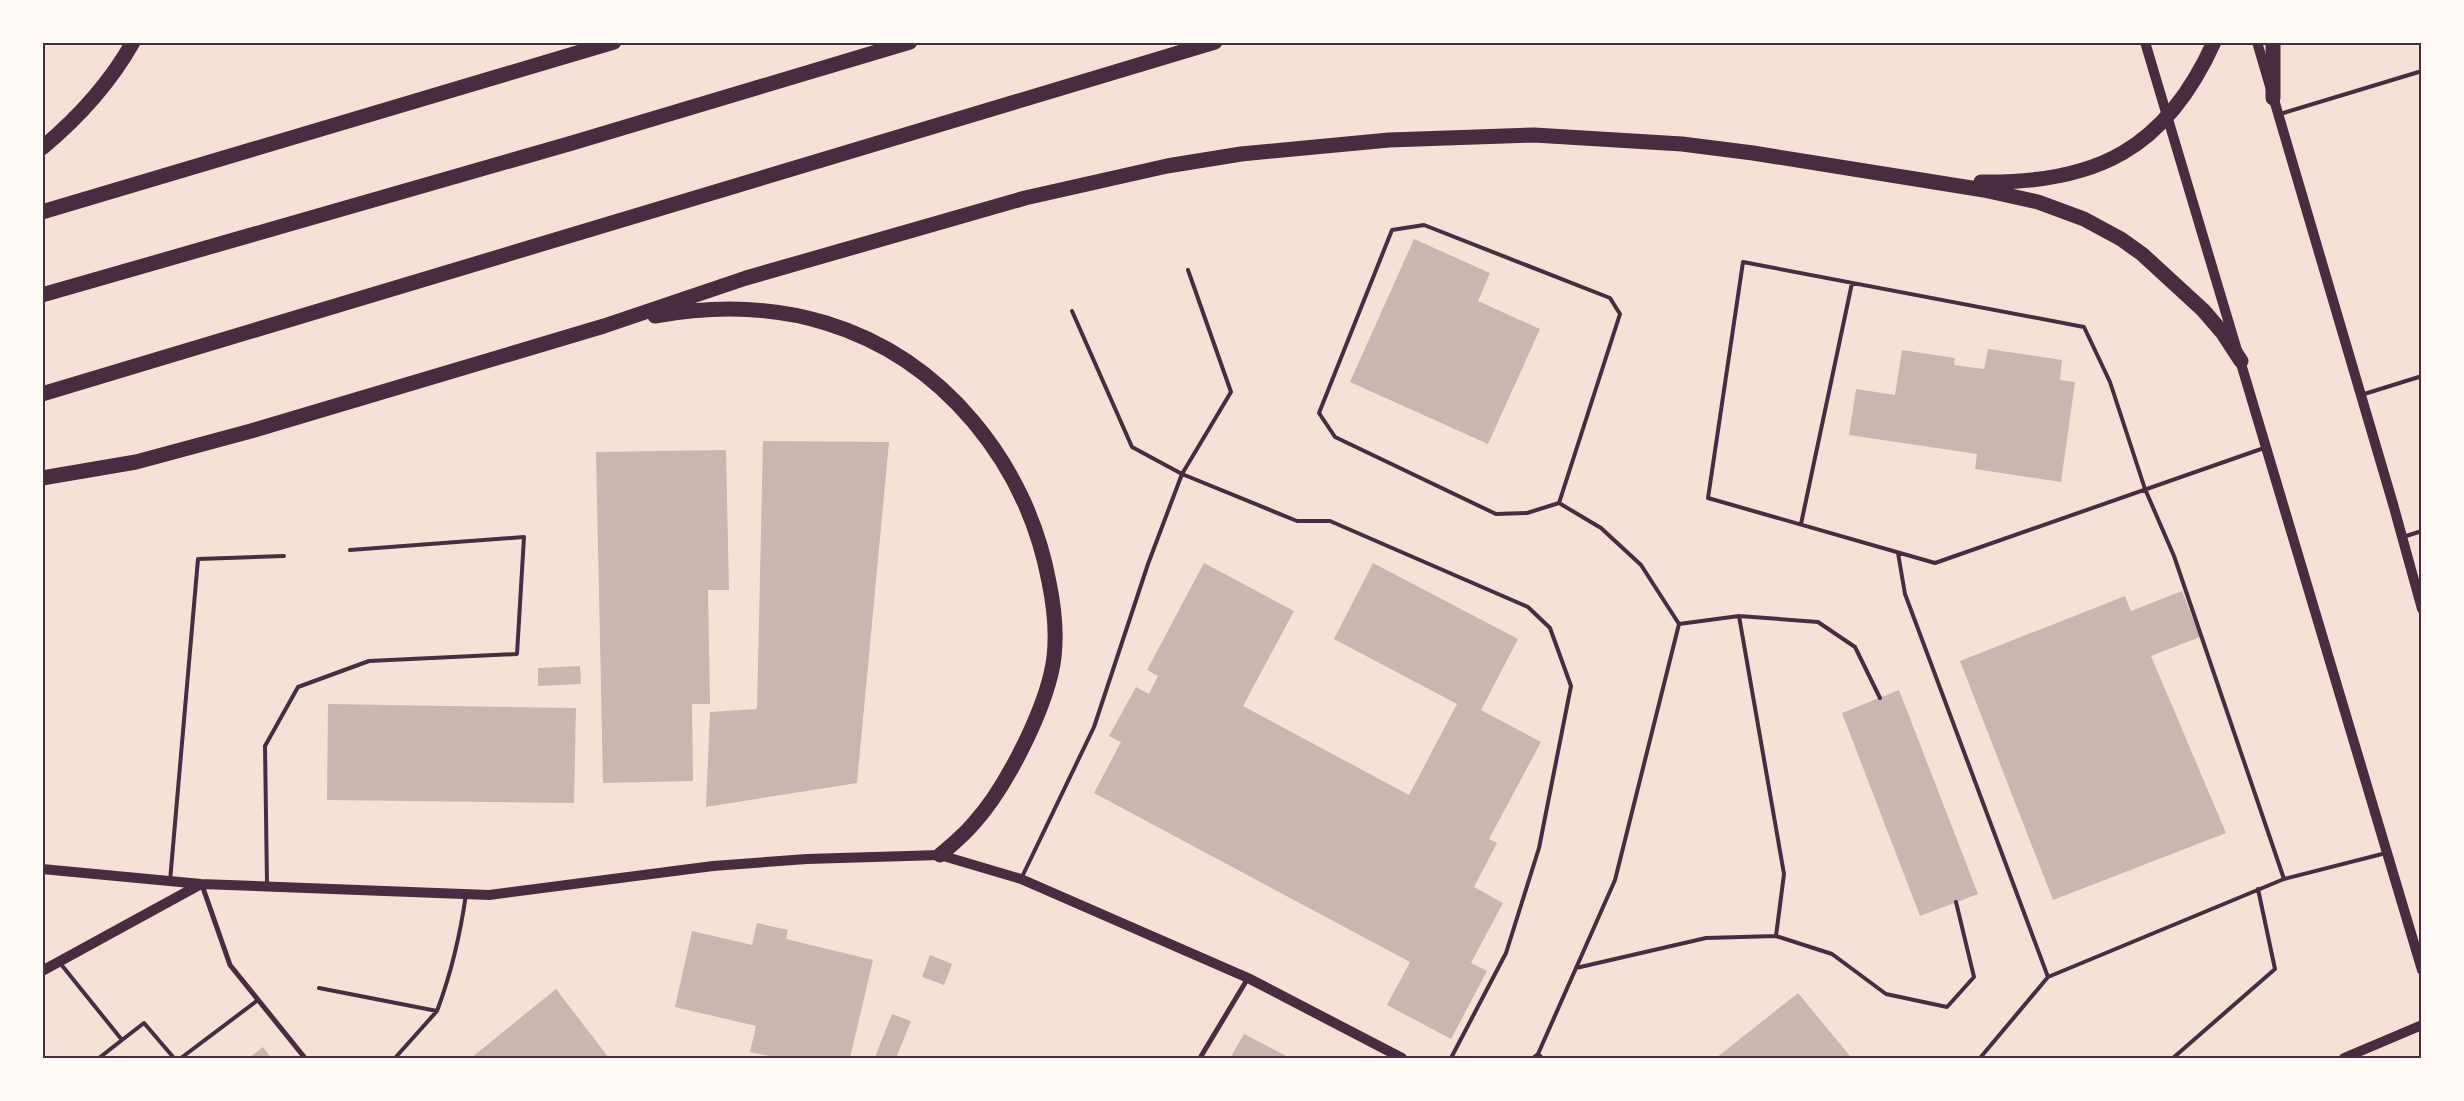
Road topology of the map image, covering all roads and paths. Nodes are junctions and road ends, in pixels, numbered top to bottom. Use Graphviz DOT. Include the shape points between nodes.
graph roads {
  1 [pos="133,42"];
  2 [pos="614,42"];
  3 [pos="910,42"];
  4 [pos="1215,42"];
  5 [pos="2145,42"];
  6 [pos="2214,42"];
  7 [pos="2257,42"];
  8 [pos="2274,42"];
  9 [pos="2422,71"];
  10 [pos="2273,98"];
  11 [pos="2278,115"];
  12 [pos="2168,116"];
  13 [pos="42,148"];
  14 [pos="1927,181"];
  15 [pos="42,212"];
  16 [pos="1188,270"];
  17 [pos="1852,283"];
  18 [pos="42,295"];
  19 [pos="1072,311"];
  20 [pos="604,326"];
  21 [pos="2241,361"];
  22 [pos="2422,376"];
  23 [pos="42,394"];
  24 [pos="2361,394"];
  25 [pos="2266,447"];
  26 [pos="1182,474"];
  27 [pos="42,478"];
  28 [pos="2145,489"];
  29 [pos="1559,503"];
  30 [pos="1801,524"];
  31 [pos="2422,531"];
  32 [pos="2402,537"];
  33 [pos="350,550"];
  34 [pos="1898,553"];
  35 [pos="284,556"];
  36 [pos="2422,609"];
  37 [pos="1740,616"];
  38 [pos="1679,624"];
  39 [pos="1880,698"];
  40 [pos="2386,852"];
  41 [pos="940,855"];
  42 [pos="42,869"];
  43 [pos="1021,879"];
  44 [pos="2284,879"];
  45 [pos="170,881"];
  46 [pos="201,884"];
  47 [pos="267,887"];
  48 [pos="2258,889"];
  49 [pos="466,894"];
  50 [pos="1956,902"];
  51 [pos="1776,936"];
  52 [pos="59,962"];
  53 [pos="1576,968"];
  54 [pos="2422,970"];
  55 [pos="42,971"];
  56 [pos="2048,977"];
  57 [pos="1248,978"];
  58 [pos="319,988"];
  59 [pos="258,1000"];
  60 [pos="437,1011"];
  61 [pos="2422,1025"];
  62 [pos="122,1040"];
  63 [pos="1538,1054"];
  64 [pos="99,1058"];
  65 [pos="174,1058"];
  66 [pos="181,1058"];
  67 [pos="305,1058"];
  68 [pos="394,1058"];
  69 [pos="1200,1058"];
  70 [pos="1402,1058"];
  71 [pos="1451,1058"];
  72 [pos="1533,1058"];
  73 [pos="1542,1058"];
  74 [pos="1980,1058"];
  75 [pos="2173,1058"];
  76 [pos="2344,1058"];
  1 -- 13 [label="highway" via="99,92"];
  2 -- 15 [label="highway"];
  3 -- 18 [label="highway"];
  4 -- 23 [label="highway"];
  5 -- 12 [label="main road"];
  6 -- 12 [label="highway" via="2203,67"];
  7 -- 10 [label="main road"];
  8 -- 10 [label="highway"];
  9 -- 11 [label="lane"];
  10 -- 11 [label="main road"];
  11 -- 24 [label="main road"];
  12 -- 14 [label="highway" via="2153,132 2124,153 2070,174 2009,183"];
  12 -- 21 [label="main road"];
  14 -- 20 [label="highway" via="1753,153 1607,138 1461,136 1306,147 1167,166 1025,198 746,278"];
  14 -- 21 [label="highway" via="2038,202 2104,229 2142,254 2184,290 2222,332"];
  16 -- 26 [label="lane" via="1231,392"];
  17 -- 28 [label="lane" via="2084,327 2110,382"];
  17 -- 30 [label="lane"];
  17 -- 30 [label="lane" via="1743,262 1708,498"];
  19 -- 26 [label="lane" via="1132,447"];
  20 -- 27 [label="highway" via="190,449"];
  20 -- 41 [label="highway" via="664,314 719,309 779,312 827,323 878,345 924,374 966,412 1003,461 1020,491 1045,558 1055,635 1052,673 1040,708 999,788 974,824"];
  21 -- 25 [label="main road"];
  22 -- 24 [label="lane"];
  24 -- 32 [label="main road"];
  25 -- 28 [label="lane"];
  25 -- 40 [label="main road"];
  26 -- 43 [label="lane" via="1148,564 1094,727"];
  26 -- 71 [label="lane" via="1297,521 1330,521 1528,607 1550,628 1571,686 1539,848 1506,953"];
  28 -- 34 [label="lane" via="1935,563"];
  28 -- 44 [label="lane" via="2174,556"];
  29 -- 29 [label="lane" via="1620,314 1610,298 1424,225 1392,230 1319,413 1335,437 1496,514 1527,513"];
  29 -- 38 [label="lane" via="1601,528 1641,565"];
  30 -- 34 [label="lane"];
  31 -- 32 [label="lane"];
  32 -- 36 [label="main road"];
  33 -- 47 [label="lane" via="524,537 517,654 369,661 298,687 265,746"];
  34 -- 56 [label="lane" via="1906,594"];
  35 -- 45 [label="lane" via="198,559"];
  37 -- 38 [label="lane"];
  37 -- 39 [label="lane" via="1818,622 1855,647"];
  37 -- 51 [label="lane" via="1784,874"];
  38 -- 53 [label="lane" via="1615,880"];
  40 -- 44 [label="lane"];
  40 -- 54 [label="main road"];
  41 -- 43 [label="main road"];
  41 -- 49 [label="main road" via="807,858 713,866 489,895"];
  42 -- 45 [label="main road"];
  43 -- 57 [label="main road"];
  44 -- 48 [label="lane"];
  45 -- 46 [label="main road"];
  46 -- 47 [label="main road"];
  46 -- 52 [label="main road"];
  46 -- 59 [label="street" via="230,965"];
  47 -- 49 [label="main road"];
  48 -- 56 [label="lane"];
  48 -- 75 [label="lane" via="2275,969"];
  49 -- 60 [label="lane" via="460,938"];
  50 -- 51 [label="lane" via="1974,976 1947,1007 1886,994 1832,954"];
  51 -- 53 [label="lane" via="1706,938"];
  52 -- 55 [label="main road"];
  52 -- 62 [label="lane"];
  53 -- 63 [label="lane"];
  56 -- 74 [label="lane"];
  57 -- 69 [label="street"];
  57 -- 70 [label="main road"];
  58 -- 60 [label="lane"];
  59 -- 66 [label="lane"];
  59 -- 67 [label="street"];
  60 -- 68 [label="lane"];
  61 -- 76 [label="main road"];
  62 -- 64 [label="lane"];
  62 -- 65 [label="lane" via="144,1023"];
  63 -- 72 [label="lane"];
  63 -- 73 [label="lane"];
}
